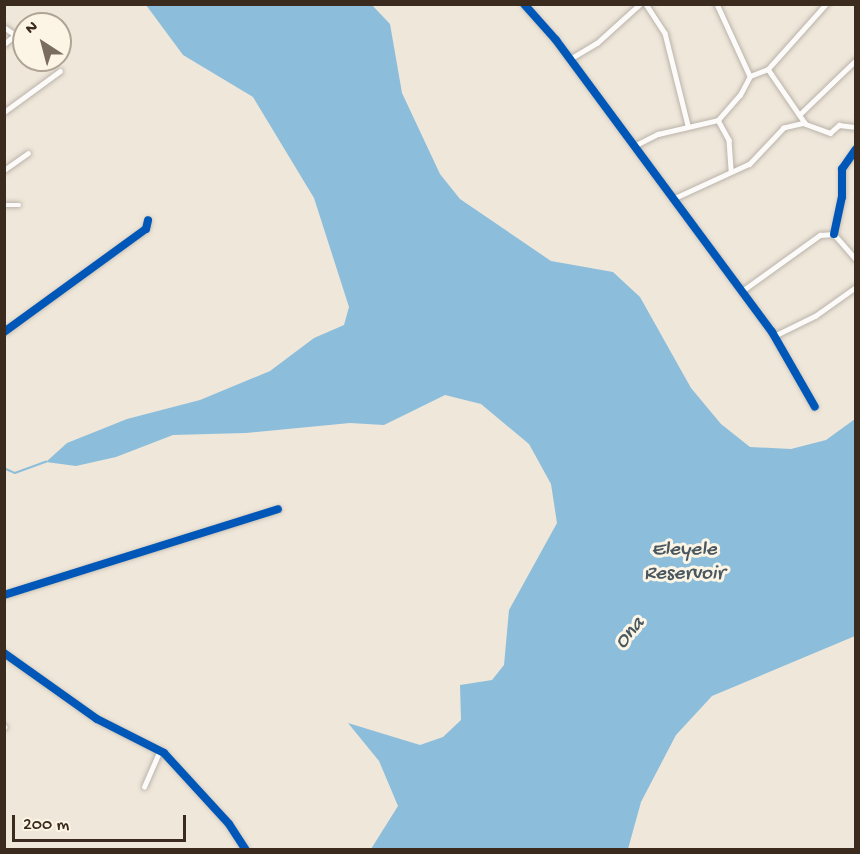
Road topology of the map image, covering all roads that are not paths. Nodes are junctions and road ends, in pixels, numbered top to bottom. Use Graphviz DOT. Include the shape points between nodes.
graph roads {
  1 [pos="524,4"];
  2 [pos="640,4"];
  3 [pos="646,4"];
  4 [pos="717,4"];
  5 [pos="826,4"];
  6 [pos="570,59"];
  7 [pos="855,60"];
  8 [pos="768,69"];
  9 [pos="57,72"];
  10 [pos="750,76"];
  11 [pos="4,112"];
  12 [pos="799,115"];
  13 [pos="718,120"];
  14 [pos="803,123"];
  15 [pos="688,125"];
  16 [pos="855,128"];
  17 [pos="634,146"];
  18 [pos="855,150"];
  19 [pos="28,153"];
  20 [pos="4,170"];
  21 [pos="731,171"];
  22 [pos="674,199"];
  23 [pos="4,205"];
  24 [pos="19,205"];
  25 [pos="148,220"];
  26 [pos="834,234"];
  27 [pos="855,259"];
  28 [pos="855,287"];
  29 [pos="741,291"];
  30 [pos="4,332"];
  31 [pos="774,336"];
  32 [pos="815,407"];
  33 [pos="278,509"];
  34 [pos="4,595"];
  35 [pos="4,653"];
  36 [pos="160,750"];
  37 [pos="144,786"];
  38 [pos="246,849"];
  1 -- 6 [label="street"];
  2 -- 6 [label="street" via="597,43"];
  3 -- 15 [label="street" via="664,33"];
  4 -- 10 [label="street"];
  5 -- 8 [label="street"];
  6 -- 17 [label="street"];
  7 -- 12 [label="street"];
  8 -- 10 [label="street"];
  8 -- 12 [label="street"];
  9 -- 11 [label="street"];
  10 -- 13 [label="street" via="740,95"];
  12 -- 14 [label="street"];
  13 -- 15 [label="street"];
  13 -- 21 [label="street" via="729,140"];
  14 -- 16 [label="street" via="830,132 839,125"];
  14 -- 21 [label="street" via="784,128 750,164"];
  15 -- 17 [label="street"];
  17 -- 22 [label="street"];
  18 -- 26 [label="street" via="842,169 842,197"];
  19 -- 20 [label="street"];
  21 -- 22 [label="street"];
  22 -- 29 [label="street"];
  23 -- 24 [label="street"];
  25 -- 30 [label="street" via="146,229"];
  26 -- 27 [label="street"];
  26 -- 29 [label="street" via="820,236"];
  28 -- 31 [label="street" via="815,316"];
  29 -- 31 [label="street"];
  31 -- 32 [label="street"];
  33 -- 34 [label="street"];
  35 -- 36 [label="street" via="92,716"];
  36 -- 37 [label="street"];
  36 -- 38 [label="street" via="229,824"];
}
